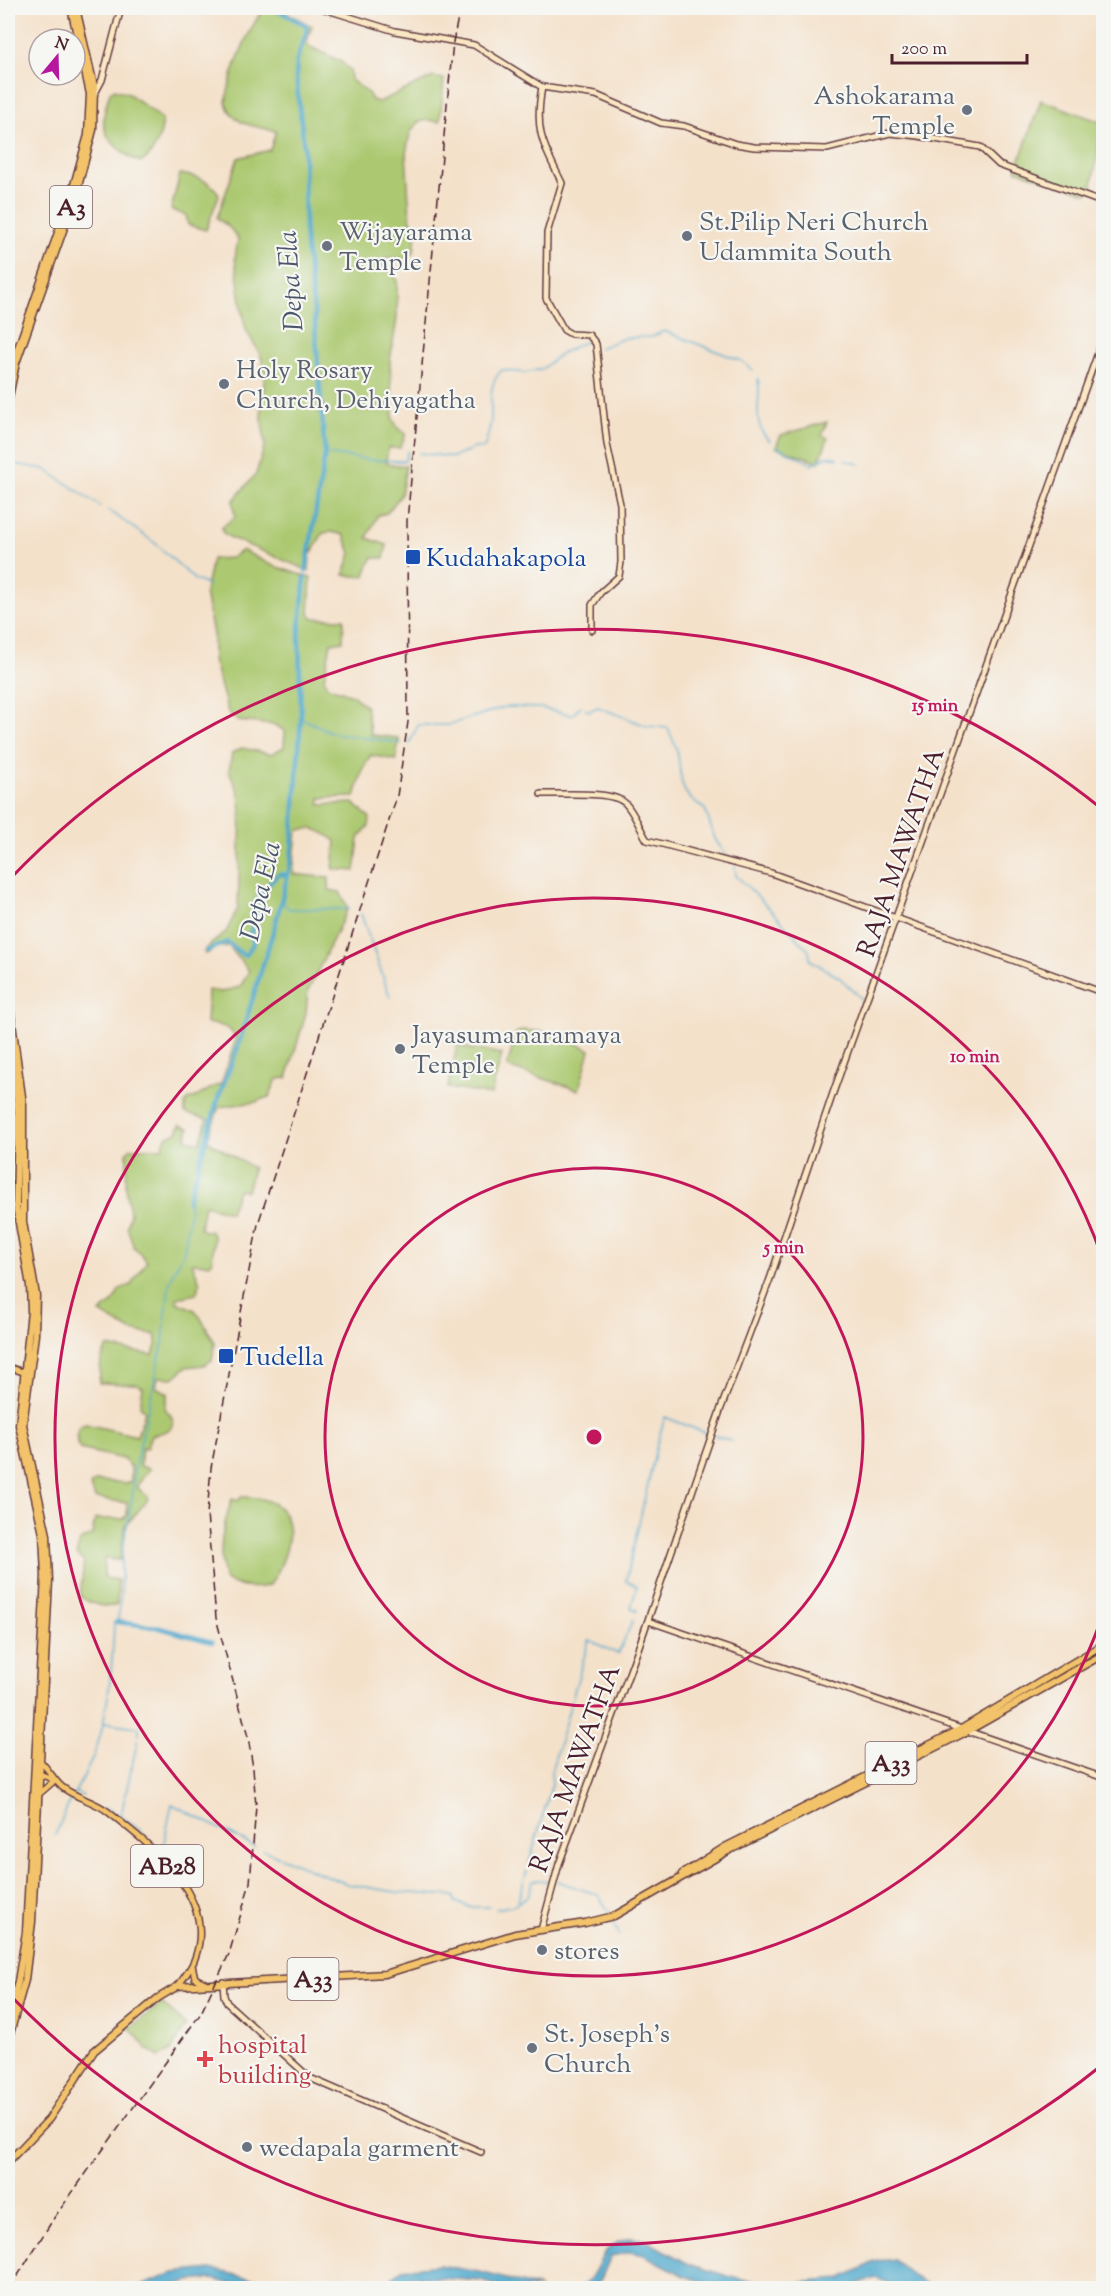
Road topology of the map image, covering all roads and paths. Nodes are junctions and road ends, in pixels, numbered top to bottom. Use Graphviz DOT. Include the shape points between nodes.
graph roads {
  1 [pos="74,8"];
  2 [pos="121,8"];
  3 [pos="321,8"];
  4 [pos="542,87"];
  5 [pos="95,94"];
  6 [pos="91,101"];
  7 [pos="1104,203"];
  8 [pos="1104,336"];
  9 [pos="8,377"];
  10 [pos="8,402"];
  11 [pos="592,630"];
  12 [pos="541,794"];
  13 [pos="897,917"];
  14 [pos="8,993"];
  15 [pos="1104,993"];
  16 [pos="8,1025"];
  17 [pos="8,1367"];
  18 [pos="26,1373"];
  19 [pos="648,1621"];
  20 [pos="1104,1644"];
  21 [pos="1104,1654"];
  22 [pos="961,1729"];
  23 [pos="969,1731"];
  24 [pos="41,1762"];
  25 [pos="38,1772"];
  26 [pos="53,1778"];
  27 [pos="1104,1778"];
  28 [pos="40,1793"];
  29 [pos="678,1878"];
  30 [pos="541,1930"];
  31 [pos="190,1974"];
  32 [pos="223,1982"];
  33 [pos="205,1983"];
  34 [pos="188,1985"];
  35 [pos="178,1986"];
  36 [pos="8,2023"];
  37 [pos="8,2041"];
  38 [pos="481,2152"];
  39 [pos="8,2163"];
  1 -- 5 [label="highway, A3"];
  1 -- 6 [label="highway, A3"];
  2 -- 5 [label="street"];
  3 -- 4 [label="street" via="415,36 474,45"];
  4 -- 7 [label="street" via="596,95 661,123 754,147 828,149 890,133 980,147 999,165"];
  4 -- 11 [label="street" via="538,119 541,142 562,183 547,233 546,298 564,330 590,335 596,344 607,444 620,504 619,576 600,592 592,605"];
  5 -- 6 [label="street"];
  5 -- 10 [label="highway, A3" via="87,158 16,363"];
  6 -- 9 [label="highway, A3" via="83,157"];
  8 -- 13 [label="street, RAJA MAWATHA"];
  12 -- 13 [label="street" via="619,799 628,806 647,840 771,873"];
  13 -- 15 [label="street"];
  13 -- 19 [label="street, RAJA MAWATHA"];
  14 -- 18 [label="highway" via="23,1104 23,1222 36,1295 35,1335"];
  16 -- 18 [label="highway" via="18,1114 16,1206 31,1311"];
  17 -- 18 [label="main road"];
  18 -- 24 [label="highway" via="23,1425 49,1556"];
  18 -- 25 [label="highway" via="18,1425 44,1550"];
  19 -- 22 [label="street"];
  19 -- 30 [label="street, RAJA MAWATHA" via="559,1864"];
  20 -- 22 [label="highway, A33"];
  21 -- 23 [label="highway, A33"];
  22 -- 23 [label="street"];
  22 -- 29 [label="highway, A33" via="725,1847 690,1866"];
  23 -- 27 [label="street"];
  23 -- 29 [label="highway, A33"];
  24 -- 25 [label="highway"];
  24 -- 26 [label="main road"];
  25 -- 26 [label="main road"];
  25 -- 28 [label="highway"];
  25 -- 36 [label="highway" via="24,1950"];
  26 -- 28 [label="main road"];
  26 -- 31 [label="main road, AB28" via="132,1830 182,1884 195,1905 200,1926"];
  28 -- 37 [label="highway" via="29,1956"];
  29 -- 30 [label="highway, A33" via="614,1916"];
  30 -- 32 [label="highway, A33" via="495,1939 386,1974"];
  31 -- 33 [label="main road"];
  31 -- 34 [label="main road"];
  31 -- 35 [label="main road"];
  32 -- 33 [label="highway, A33"];
  32 -- 38 [label="street" via="227,2003 308,2076"];
  33 -- 34 [label="highway, A33"];
  34 -- 35 [label="highway, A33"];
  35 -- 39 [label="highway, A33" via="94,2051 49,2119"];
}
